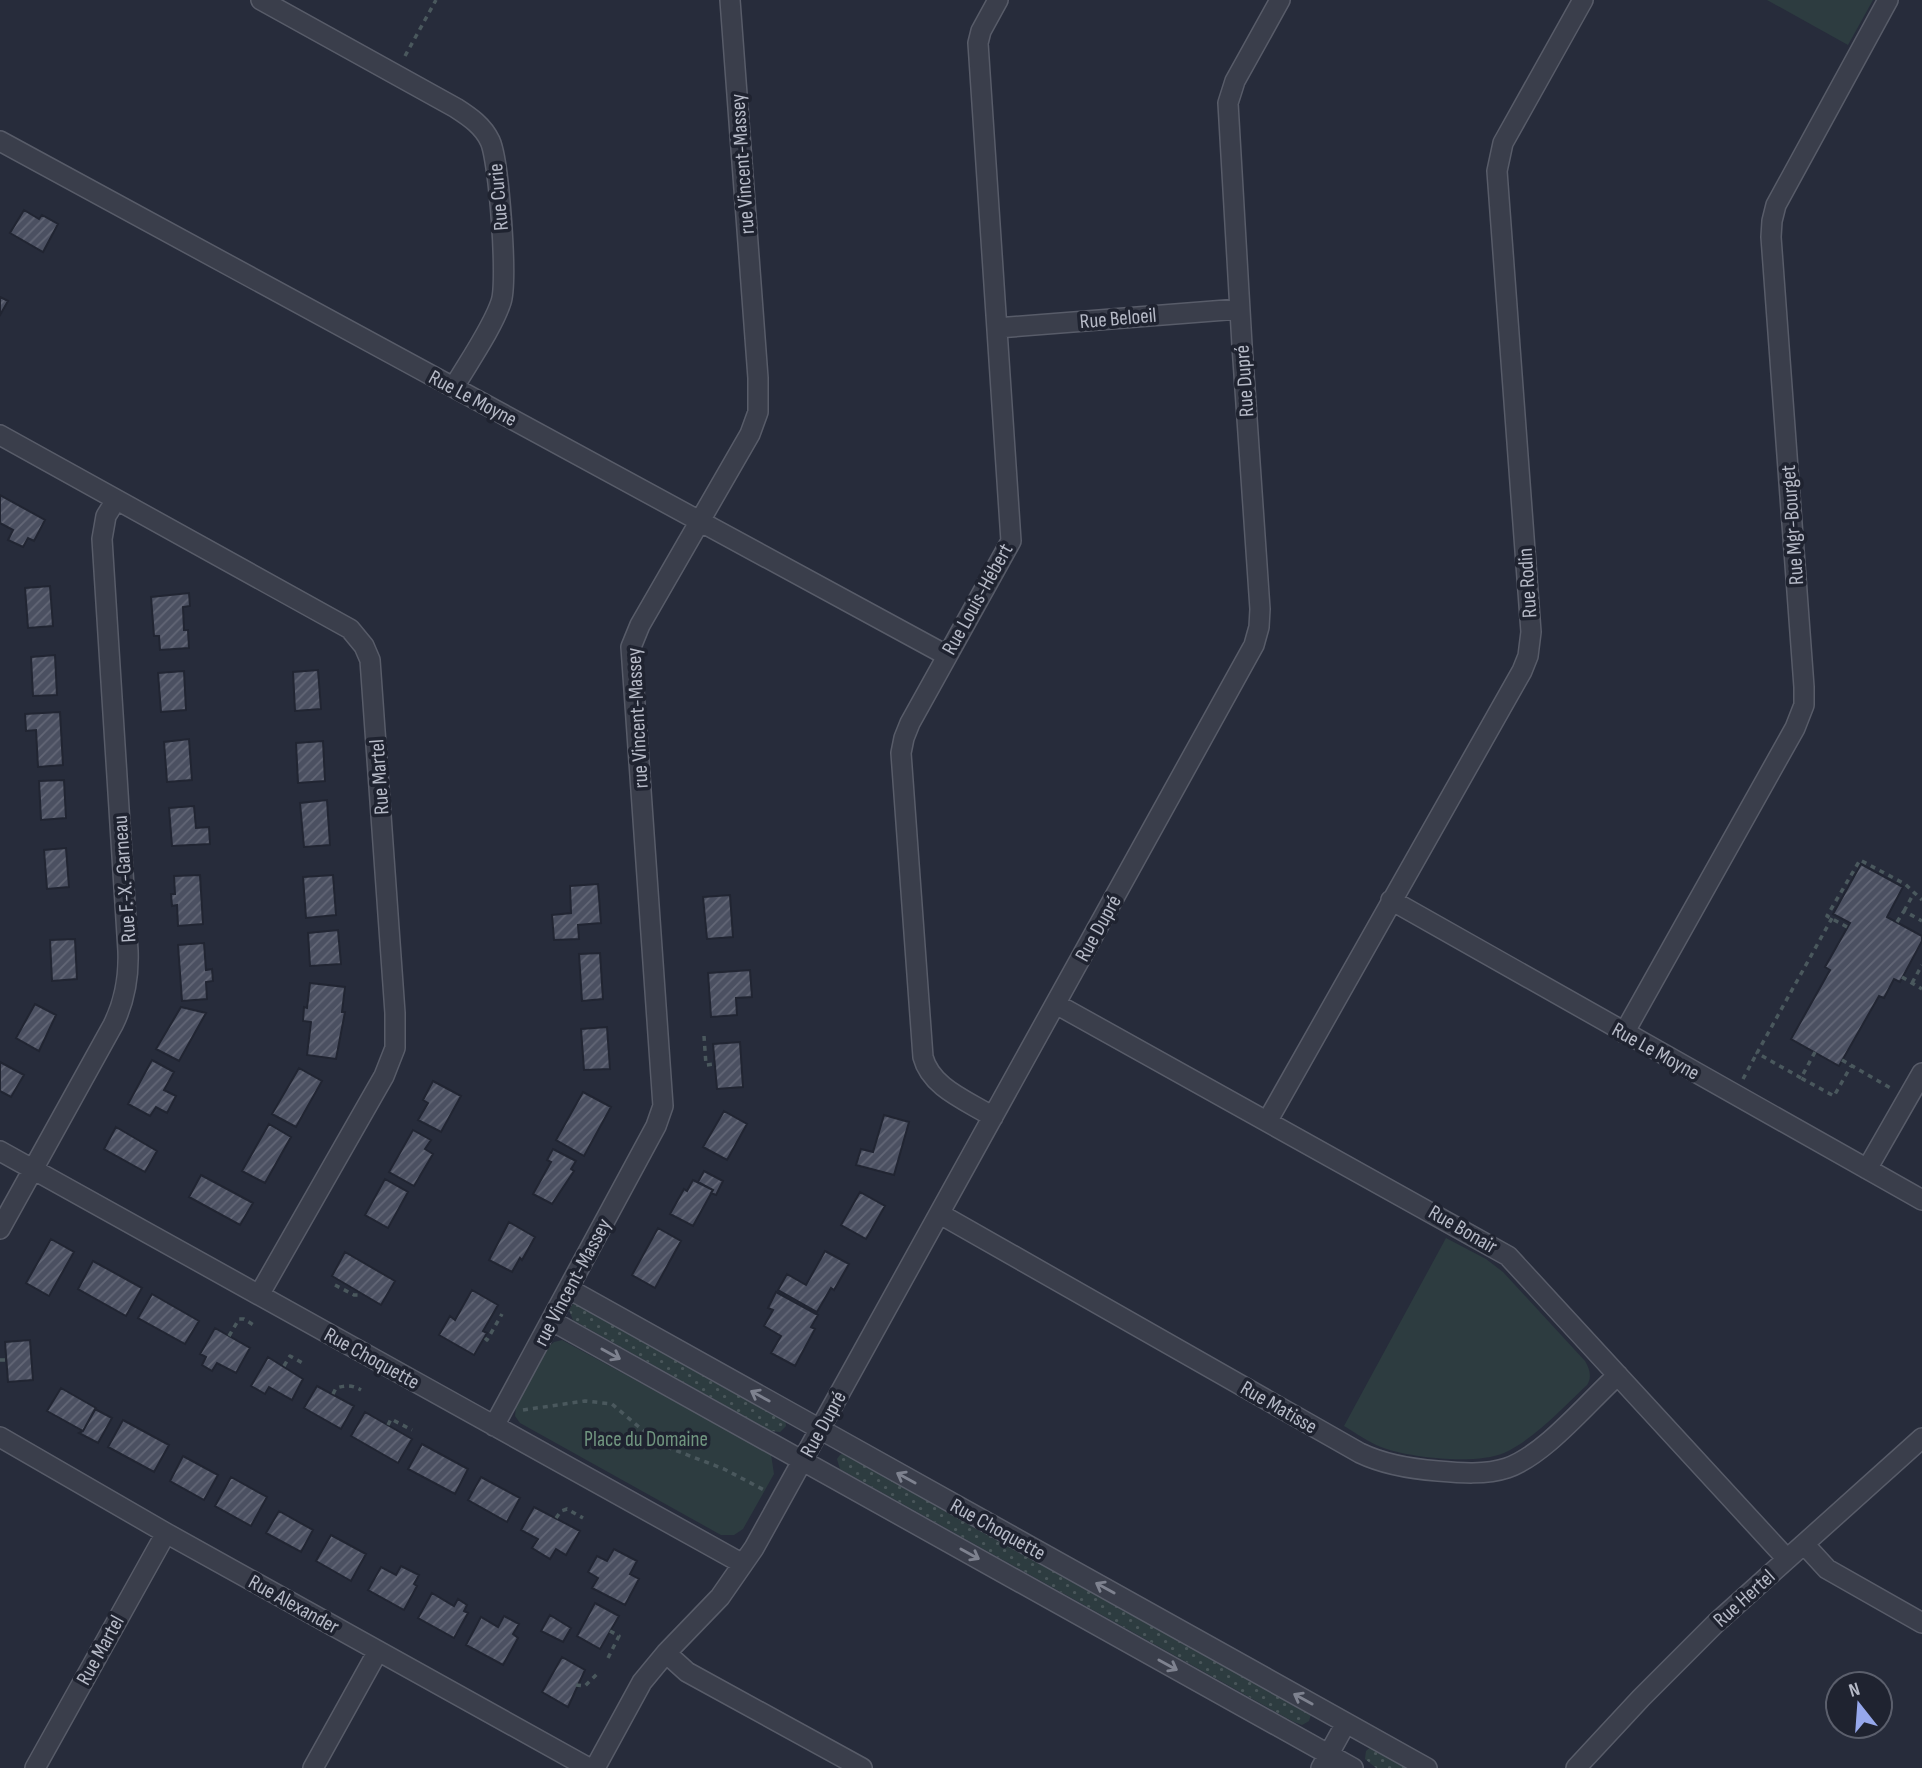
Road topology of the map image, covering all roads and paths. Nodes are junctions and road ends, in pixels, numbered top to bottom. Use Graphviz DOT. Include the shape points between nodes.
graph roads {
  1 [pos="261,0"];
  2 [pos="436,0"];
  3 [pos="730,0"];
  4 [pos="998,0"];
  5 [pos="1280,0"];
  6 [pos="1583,0"];
  7 [pos="1888,0"];
  8 [pos="403,59"];
  9 [pos="2,148"];
  10 [pos="1239,309"];
  11 [pos="998,328"];
  12 [pos="454,387"];
  13 [pos="0,435"];
  14 [pos="116,500"];
  15 [pos="700,520"];
  16 [pos="946,655"];
  17 [pos="1914,892"];
  18 [pos="1391,900"];
  19 [pos="1922,900"];
  20 [pos="1904,911"];
  21 [pos="1832,918"];
  22 [pos="1922,921"];
  23 [pos="1897,922"];
  24 [pos="1847,927"];
  25 [pos="1922,965"];
  26 [pos="1902,977"];
  27 [pos="1912,983"];
  28 [pos="1922,989"];
  29 [pos="1056,1004"];
  30 [pos="1624,1033"];
  31 [pos="704,1036"];
  32 [pos="1815,1052"];
  33 [pos="1757,1053"];
  34 [pos="1842,1060"];
  35 [pos="715,1064"];
  36 [pos="1851,1066"];
  37 [pos="1922,1073"];
  38 [pos="1801,1078"];
  39 [pos="1742,1080"];
  40 [pos="1894,1090"];
  41 [pos="993,1117"];
  42 [pos="1268,1120"];
  43 [pos="0,1151"];
  44 [pos="33,1169"];
  45 [pos="1867,1169"];
  46 [pos="1922,1200"];
  47 [pos="940,1214"];
  48 [pos="0,1228"];
  49 [pos="335,1285"];
  50 [pos="569,1289"];
  51 [pos="360,1292"];
  52 [pos="259,1295"];
  53 [pos="502,1314"];
  54 [pos="552,1321"];
  55 [pos="255,1326"];
  56 [pos="229,1336"];
  57 [pos="485,1338"];
  58 [pos="0,1360"];
  59 [pos="6,1360"];
  60 [pos="306,1365"];
  61 [pos="284,1366"];
  62 [pos="1618,1375"];
  63 [pos="361,1390"];
  64 [pos="332,1394"];
  65 [pos="519,1411"];
  66 [pos="387,1425"];
  67 [pos="494,1426"];
  68 [pos="412,1430"];
  69 [pos="820,1430"];
  70 [pos="0,1437"];
  71 [pos="1922,1438"];
  72 [pos="803,1460"];
  73 [pos="766,1491"];
  74 [pos="556,1518"];
  75 [pos="583,1518"];
  76 [pos="166,1532"];
  77 [pos="1804,1544"];
  78 [pos="1787,1559"];
  79 [pos="743,1564"];
  80 [pos="1922,1623"];
  81 [pos="610,1632"];
  82 [pos="378,1651"];
  83 [pos="666,1653"];
  84 [pos="608,1658"];
  85 [pos="598,1673"];
  86 [pos="576,1685"];
  87 [pos="1346,1723"];
  88 [pos="1324,1761"];
  89 [pos="35,1768"];
  90 [pos="313,1768"];
  91 [pos="589,1768"];
  92 [pos="594,1768"];
  93 [pos="862,1768"];
  94 [pos="1353,1768"];
  95 [pos="1427,1768"];
  96 [pos="1576,1768"];
  1 -- 12 [label="street, Rue Curie" via="456,108 476,121 490,141 497,173 504,292"];
  2 -- 8 [label="path"];
  3 -- 15 [label="street, rue Vincent-Massey" via="759,404 750,434"];
  4 -- 11 [label="street, Rue Louis-Hébert" via="978,44"];
  5 -- 10 [label="street, Rue Dupré" via="1235,81 1228,103"];
  6 -- 18 [label="street, Rue Rodin" via="1503,143 1497,171 1530,648 1522,671"];
  7 -- 30 [label="street, Rue Mgr-Bourget" via="1772,221 1804,687 1802,713"];
  9 -- 12 [label="street, Rue Le Moyne"];
  10 -- 11 [label="street, Rue Beloeil"];
  10 -- 29 [label="street, Rue Dupré" via="1260,609 1258,636"];
  11 -- 16 [label="street, Rue Louis-Hébert" via="1011,541"];
  12 -- 15 [label="street, Rue Le Moyne"];
  13 -- 14 [label="street, Rue Martel"];
  14 -- 44 [label="street, Rue F.-X.-Garneau" via="106,516 102,539 128,980 113,1025"];
  14 -- 52 [label="street, Rue Martel" via="350,629 370,660 395,1048 384,1076"];
  15 -- 16 [label="street, Rue Le Moyne"];
  15 -- 50 [label="street, rue Vincent-Massey" via="631,647 663,1106"];
  16 -- 41 [label="street, Rue Louis-Hébert" via="906,730 901,753 922,1049 935,1080"];
  17 -- 19 [label="path"];
  17 -- 20 [label="path"];
  17 -- 21 [label="path" via="1860,860 1827,916"];
  18 -- 30 [label="street, Rue Le Moyne"];
  18 -- 42 [label="street, Rue Rodin"];
  20 -- 22 [label="path"];
  20 -- 23 [label="path"];
  21 -- 24 [label="path"];
  21 -- 33 [label="path"];
  25 -- 27 [label="path"];
  26 -- 27 [label="path"];
  27 -- 28 [label="path"];
  29 -- 41 [label="street, Rue Dupré"];
  29 -- 42 [label="street, Rue Bonair"];
  30 -- 45 [label="street, Rue Le Moyne"];
  31 -- 35 [label="path" via="706,1065"];
  32 -- 38 [label="path"];
  33 -- 38 [label="path"];
  33 -- 39 [label="path"];
  34 -- 36 [label="path"];
  36 -- 38 [label="path" via="1834,1096"];
  36 -- 40 [label="path"];
  37 -- 45 [label="street"];
  41 -- 47 [label="street, Rue Dupré"];
  42 -- 62 [label="street, Rue Bonair" via="1508,1255"];
  43 -- 44 [label="street, Rue Choquette"];
  44 -- 48 [label="street, Rue F.-X.-Garneau"];
  44 -- 52 [label="street, Rue Choquette"];
  45 -- 46 [label="street, Rue Le Moyne"];
  47 -- 62 [label="street, Rue Matisse" via="1360,1453 1390,1465 1463,1473 1510,1467 1538,1450"];
  47 -- 69 [label="street, Rue Dupré"];
  49 -- 51 [label="path" via="354,1295"];
  50 -- 54 [label="street, rue Vincent-Massey"];
  69 -- 50 [label="street, Rue Choquette, one-way"];
  52 -- 67 [label="street, Rue Choquette"];
  53 -- 57 [label="path"];
  54 -- 67 [label="street, rue Vincent-Massey"];
  54 -- 72 [label="street, Rue Choquette, one-way"];
  55 -- 56 [label="path" via="239,1319"];
  58 -- 59 [label="path"];
  60 -- 61 [label="path" via="290,1356"];
  62 -- 78 [label="street, Rue Bonair"];
  63 -- 64 [label="path" via="343,1386"];
  65 -- 73 [label="path" via="585,1401 612,1404 659,1444"];
  66 -- 68 [label="path" via="391,1419"];
  67 -- 79 [label="street, Rue Choquette"];
  69 -- 72 [label="street, Rue Dupré"];
  87 -- 69 [label="street, Rue Choquette, one-way"];
  70 -- 76 [label="street, Rue Alexander"];
  71 -- 77 [label="street, Rue Hertel"];
  72 -- 79 [label="street, Rue Dupré"];
  72 -- 88 [label="street, Rue Choquette, one-way"];
  74 -- 75 [label="path" via="567,1509"];
  76 -- 82 [label="street, Rue Alexander"];
  76 -- 89 [label="street, Rue Martel"];
  77 -- 78 [label="street, Rue Hertel"];
  77 -- 80 [label="street" via="1827,1569"];
  78 -- 96 [label="street, Rue Hertel" via="1659,1679"];
  79 -- 83 [label="street, Rue Dupré" via="714,1604"];
  81 -- 84 [label="path" via="619,1636"];
  82 -- 90 [label="street"];
  82 -- 91 [label="street, Rue Alexander"];
  83 -- 92 [label="street, Rue Dupré" via="637,1690"];
  83 -- 93 [label="street" via="687,1672"];
  85 -- 86 [label="path" via="585,1686"];
  87 -- 88 [label="street"];
  87 -- 95 [label="street, Rue Choquette"];
  88 -- 94 [label="street, Rue Choquette"];
}
